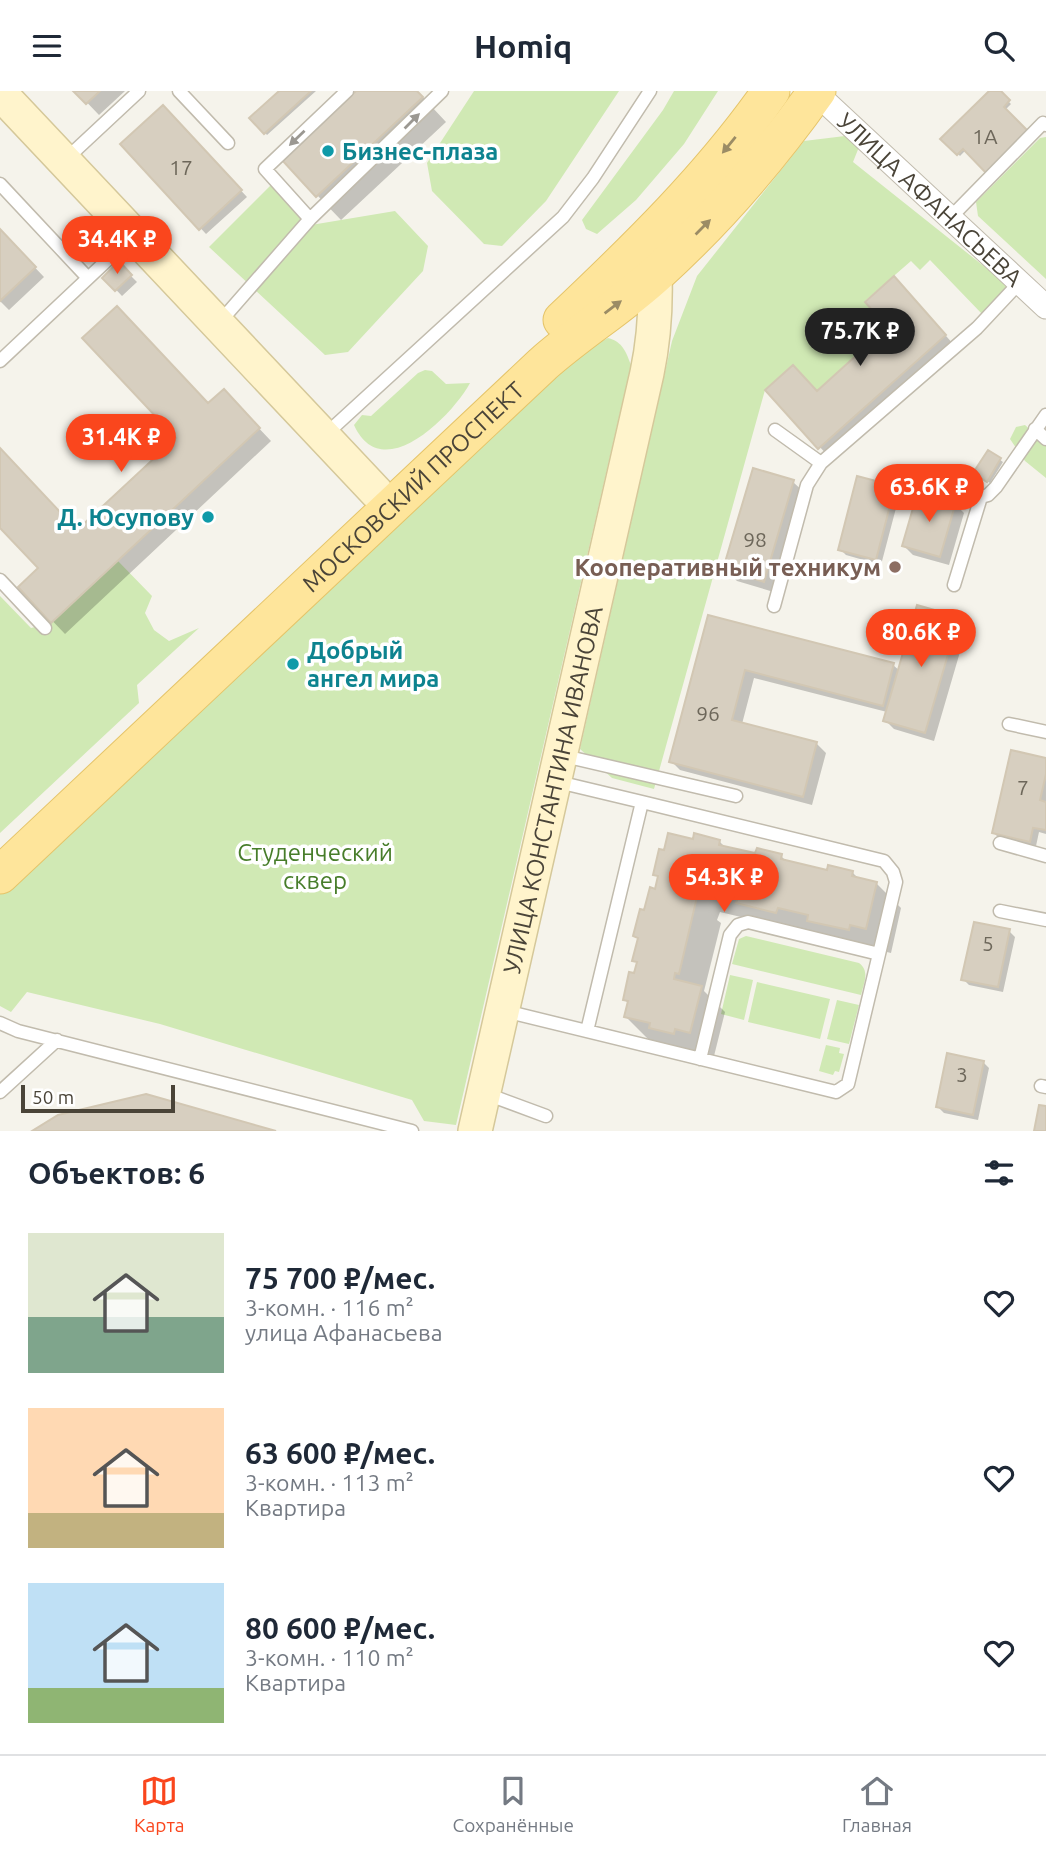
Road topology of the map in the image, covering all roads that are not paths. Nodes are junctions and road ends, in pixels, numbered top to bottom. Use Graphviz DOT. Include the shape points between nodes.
graph roads {
  1 [pos="139,91"];
  2 [pos="179,91"];
  3 [pos="347,91"];
  4 [pos="442,91"];
  5 [pos="650,91"];
  6 [pos="771,91"];
  7 [pos="816,92"];
  8 [pos="0,93"];
  9 [pos="1046,125"];
  10 [pos="228,143"];
  11 [pos="65,160"];
  12 [pos="0,184"];
  13 [pos="950,218"];
  14 [pos="310,219"];
  15 [pos="134,235"];
  16 [pos="647,261"];
  17 [pos="88,278"];
  18 [pos="1020,282"];
  19 [pos="1046,307"];
  20 [pos="218,324"];
  21 [pos="0,361"];
  22 [pos="1046,415"];
  23 [pos="1035,429"];
  24 [pos="775,430"];
  25 [pos="324,436"];
  26 [pos="1046,439"];
  27 [pos="821,463"];
  28 [pos="892,476"];
  29 [pos="377,493"];
  30 [pos="981,497"];
  31 [pos="0,580"];
  32 [pos="954,585"];
  33 [pos="774,606"];
  34 [pos="45,628"];
  35 [pos="1009,724"];
  36 [pos="1046,732"];
  37 [pos="557,768"];
  38 [pos="736,796"];
  39 [pos="642,802"];
  40 [pos="1000,843"];
  41 [pos="0,847"];
  42 [pos="1046,856"];
  43 [pos="0,875"];
  44 [pos="1000,911"];
  45 [pos="1046,921"];
  46 [pos="879,954"];
  47 [pos="501,1010"];
  48 [pos="0,1023"];
  49 [pos="587,1031"];
  50 [pos="57,1040"];
  51 [pos="700,1059"];
  52 [pos="0,1093"];
  53 [pos="484,1093"];
  54 [pos="546,1116"];
  55 [pos="412,1131"];
  56 [pos="475,1131"];
  1 -- 11 [label="lane"];
  2 -- 10 [label="lane"];
  3 -- 14 [label="lane, one-way" via="265,169"];
  14 -- 4 [label="lane, one-way"];
  5 -- 25 [label="lane" via="563,216"];
  6 -- 16 [label="main road, МОСКОВСКИЙ ПРОСПЕКТ, one-way"];
  7 -- 13 [label="street, УЛИЦА АФАНАСЬЕВА"];
  16 -- 7 [label="main road, МОСКОВСКИЙ ПРОСПЕКТ, one-way" via="715,216"];
  8 -- 11 [label="street"];
  9 -- 13 [label="lane" via="1043,123"];
  11 -- 15 [label="street"];
  12 -- 17 [label="lane"];
  13 -- 18 [label="street, УЛИЦА АФАНАСЬЕВА"];
  14 -- 20 [label="lane"];
  15 -- 17 [label="lane"];
  15 -- 20 [label="street"];
  16 -- 29 [label="main road, МОСКОВСКИЙ ПРОСПЕКТ"];
  16 -- 37 [label="street, УЛИЦА КОНСТАНТИНА ИВАНОВА" via="656,307 653,346"];
  43 -- 16 [label="main road, МОСКОВСКИЙ ПРОСПЕКТ, one-way" via="573,338"];
  17 -- 21 [label="lane"];
  18 -- 19 [label="street, УЛИЦА АФАНАСЬЕВА"];
  18 -- 27 [label="lane" via="977,328"];
  20 -- 25 [label="street"];
  22 -- 23 [label="lane"];
  23 -- 26 [label="lane"];
  23 -- 30 [label="lane" via="996,487"];
  24 -- 27 [label="lane"];
  25 -- 29 [label="street"];
  27 -- 33 [label="lane" via="807,485"];
  28 -- 30 [label="lane"];
  29 -- 41 [label="main road, МОСКОВСКИЙ ПРОСПЕКТ"];
  30 -- 32 [label="lane"];
  31 -- 34 [label="lane"];
  35 -- 36 [label="lane"];
  37 -- 38 [label="lane"];
  37 -- 39 [label="lane"];
  37 -- 47 [label="street, УЛИЦА КОНСТАНТИНА ИВАНОВА"];
  39 -- 46 [label="lane" via="884,861 896,882"];
  39 -- 49 [label="lane"];
  40 -- 42 [label="lane"];
  44 -- 45 [label="lane"];
  46 -- 51 [label="lane" via="748,922 738,925 730,935"];
  46 -- 51 [label="lane" via="848,1084 841,1091"];
  47 -- 49 [label="lane"];
  47 -- 53 [label="street, УЛИЦА КОНСТАНТИНА ИВАНОВА"];
  48 -- 50 [label="lane"];
  49 -- 51 [label="lane"];
  50 -- 52 [label="lane"];
  50 -- 55 [label="lane"];
  53 -- 54 [label="lane"];
  53 -- 56 [label="street, УЛИЦА КОНСТАНТИНА ИВАНОВА"];
}
